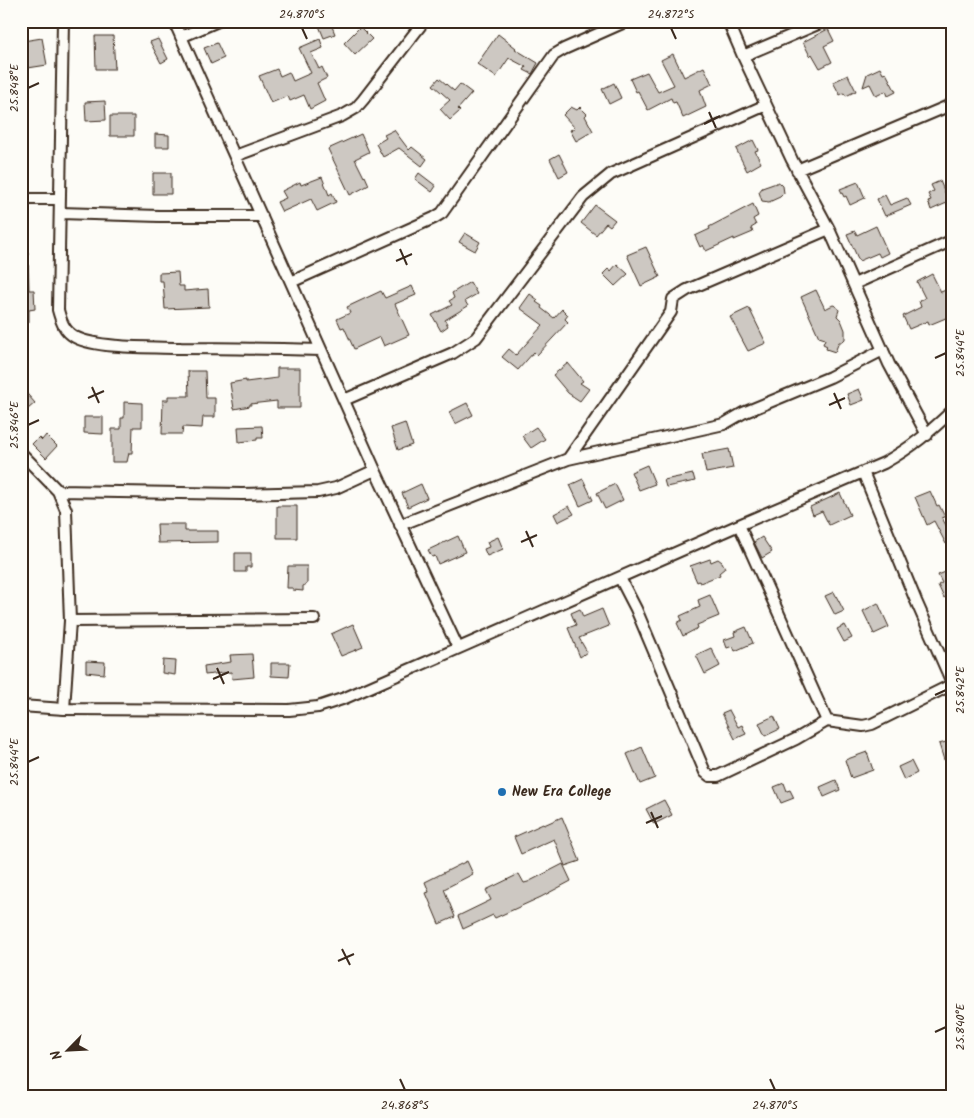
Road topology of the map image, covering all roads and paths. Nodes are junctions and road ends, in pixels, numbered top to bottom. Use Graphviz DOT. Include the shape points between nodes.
graph roads {
  1 [pos="63,21"];
  2 [pos="174,21"];
  3 [pos="218,21"];
  4 [pos="424,21"];
  5 [pos="627,21"];
  6 [pos="728,21"];
  7 [pos="825,21"];
  8 [pos="181,37"];
  9 [pos="743,56"];
  10 [pos="953,104"];
  11 [pos="766,105"];
  12 [pos="235,156"];
  13 [pos="797,170"];
  14 [pos="21,198"];
  15 [pos="60,199"];
  16 [pos="60,213"];
  17 [pos="262,216"];
  18 [pos="829,228"];
  19 [pos="953,240"];
  20 [pos="291,282"];
  21 [pos="854,284"];
  22 [pos="322,350"];
  23 [pos="883,350"];
  24 [pos="344,400"];
  25 [pos="953,410"];
  26 [pos="927,435"];
  27 [pos="21,453"];
  28 [pos="568,459"];
  29 [pos="375,470"];
  30 [pos="863,472"];
  31 [pos="58,491"];
  32 [pos="400,525"];
  33 [pos="739,525"];
  34 [pos="620,578"];
  35 [pos="314,619"];
  36 [pos="70,621"];
  37 [pos="458,648"];
  38 [pos="953,684"];
  39 [pos="21,706"];
  40 [pos="64,709"];
  41 [pos="827,721"];
  1 -- 15 [label="street"];
  2 -- 8 [label="street"];
  3 -- 8 [label="street"];
  4 -- 12 [label="street" via="356,108"];
  5 -- 20 [label="street" via="554,56 442,213"];
  6 -- 9 [label="street"];
  7 -- 9 [label="street"];
  8 -- 12 [label="street"];
  9 -- 11 [label="street"];
  10 -- 13 [label="street"];
  11 -- 13 [label="street"];
  11 -- 24 [label="street" via="605,178 583,197 476,338 453,353"];
  12 -- 17 [label="street"];
  13 -- 18 [label="street"];
  14 -- 15 [label="street"];
  15 -- 16 [label="street"];
  16 -- 17 [label="street"];
  16 -- 22 [label="street" via="58,310 60,321 73,336 98,344 147,347"];
  17 -- 20 [label="street"];
  18 -- 21 [label="street"];
  18 -- 28 [label="street" via="673,299 671,312"];
  19 -- 21 [label="street"];
  20 -- 22 [label="street"];
  21 -- 23 [label="street"];
  22 -- 24 [label="street"];
  23 -- 26 [label="street"];
  23 -- 28 [label="street" via="724,424"];
  24 -- 29 [label="street"];
  25 -- 26 [label="street"];
  26 -- 30 [label="street" via="884,463"];
  27 -- 31 [label="street"];
  28 -- 32 [label="street"];
  29 -- 31 [label="street" via="336,488 318,492"];
  29 -- 32 [label="street"];
  30 -- 33 [label="street"];
  30 -- 38 [label="street"];
  31 -- 36 [label="street" via="66,510"];
  32 -- 37 [label="street"];
  33 -- 34 [label="street"];
  33 -- 41 [label="street"];
  34 -- 37 [label="street"];
  34 -- 41 [label="street" via="705,772 718,776"];
  35 -- 36 [label="street"];
  36 -- 40 [label="street"];
  37 -- 40 [label="street" via="318,707 289,710"];
  38 -- 41 [label="street" via="872,724 862,726"];
  39 -- 40 [label="street"];
}
